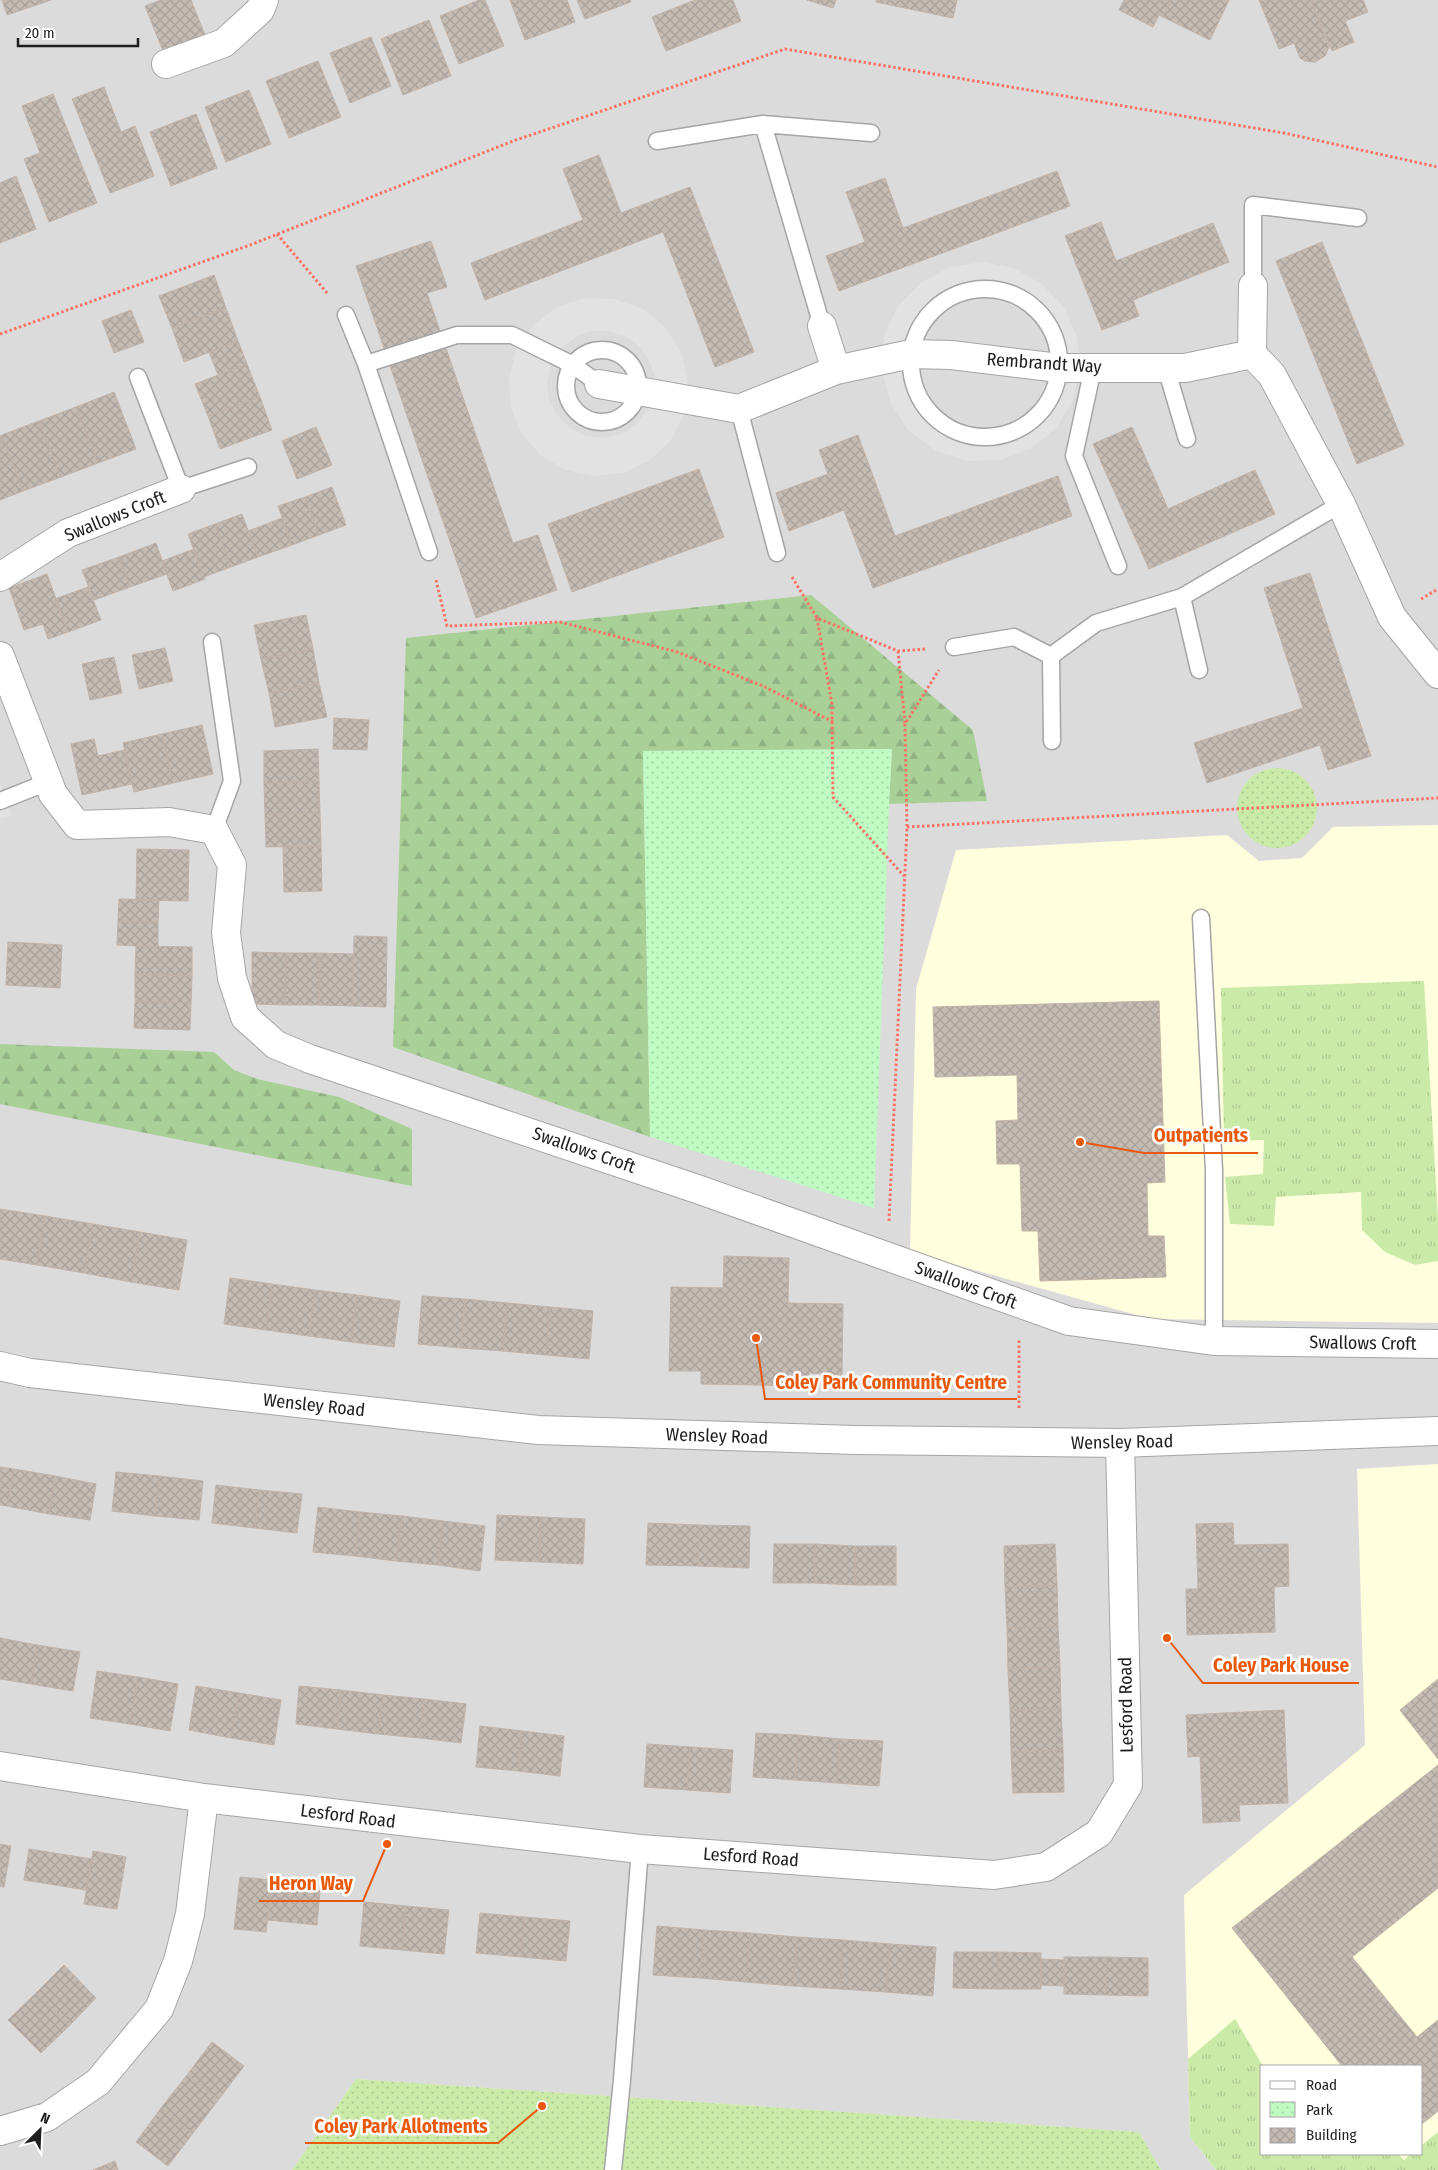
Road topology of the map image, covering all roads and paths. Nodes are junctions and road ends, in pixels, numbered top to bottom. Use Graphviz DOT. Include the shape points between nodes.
graph roads {
  1 [pos="264,0"];
  2 [pos="166,64"];
  3 [pos="763,124"];
  4 [pos="871,132"];
  5 [pos="657,141"];
  6 [pos="1358,218"];
  7 [pos="1253,286"];
  8 [pos="346,315"];
  9 [pos="822,326"];
  10 [pos="0,334"];
  11 [pos="911,354"];
  12 [pos="1252,354"];
  13 [pos="366,364"];
  14 [pos="573,365"];
  15 [pos="1059,368"];
  16 [pos="1093,368"];
  17 [pos="1166,368"];
  18 [pos="836,370"];
  19 [pos="138,377"];
  20 [pos="599,384"];
  21 [pos="637,392"];
  22 [pos="739,409"];
  23 [pos="1187,439"];
  24 [pos="248,467"];
  25 [pos="181,489"];
  26 [pos="1341,504"];
  27 [pos="430,552"];
  28 [pos="777,553"];
  29 [pos="1118,566"];
  30 [pos="0,577"];
  31 [pos="1182,597"];
  32 [pos="817,618"];
  33 [pos="212,642"];
  34 [pos="954,647"];
  35 [pos="898,651"];
  36 [pos="1051,656"];
  37 [pos="1,663"];
  38 [pos="1199,670"];
  39 [pos="1438,674"];
  40 [pos="833,722"];
  41 [pos="905,724"];
  42 [pos="1052,741"];
  43 [pos="48,782"];
  44 [pos="1438,798"];
  45 [pos="0,802"];
  46 [pos="906,827"];
  47 [pos="214,830"];
  48 [pos="904,876"];
  49 [pos="1201,918"];
  50 [pos="888,1257"];
  51 [pos="1020,1304"];
  52 [pos="1214,1341"];
  53 [pos="1438,1344"];
  54 [pos="0,1366"];
  55 [pos="1438,1431"];
  56 [pos="1018,1442"];
  57 [pos="1120,1443"];
  58 [pos="0,1766"];
  59 [pos="204,1798"];
  60 [pos="640,1849"];
  61 [pos="0,2131"];
  62 [pos="613,2170"];
  1 -- 2 [label="street" via="260,10 224,43"];
  3 -- 4 [label="lane"];
  3 -- 5 [label="lane"];
  3 -- 9 [label="lane"];
  6 -- 7 [label="lane" via="1254,205"];
  7 -- 12 [label="street"];
  8 -- 10 [label="path" via="277,234"];
  8 -- 13 [label="lane"];
  9 -- 18 [label="street"];
  11 -- 15 [label="street, Rembrandt Way" via="951,355"];
  11 -- 15 [label="lane" via="922,321 940,302 963,291 989,288 1012,293 1032,305 1048,323 1057,344"];
  11 -- 15 [label="lane" via="910,370 917,395 932,416 954,431 979,438 1002,436 1024,426 1042,411 1054,390"];
  11 -- 18 [label="street, Rembrandt Way"];
  12 -- 17 [label="street, Rembrandt Way" via="1185,368"];
  12 -- 26 [label="street" via="1272,375"];
  13 -- 14 [label="lane" via="457,335 512,335"];
  13 -- 27 [label="lane"];
  14 -- 20 [label="lane"];
  14 -- 21 [label="lane" via="586,354 609,350 629,362 636,372"];
  14 -- 21 [label="lane" via="566,383 567,395 580,415 591,420 602,422 624,415"];
  15 -- 16 [label="street, Rembrandt Way"];
  16 -- 17 [label="street, Rembrandt Way"];
  16 -- 29 [label="lane" via="1074,456"];
  17 -- 23 [label="lane"];
  18 -- 22 [label="street, Rembrandt Way"];
  19 -- 25 [label="lane"];
  20 -- 21 [label="street"];
  21 -- 22 [label="street"];
  22 -- 28 [label="lane"];
  24 -- 25 [label="lane"];
  25 -- 30 [label="street, Swallows Croft" via="68,533"];
  26 -- 31 [label="lane"];
  26 -- 39 [label="street" via="1392,617"];
  27 -- 40 [label="path" via="447,626 560,622 677,652 762,686"];
  28 -- 32 [label="path"];
  31 -- 36 [label="lane" via="1096,623"];
  31 -- 38 [label="lane"];
  32 -- 35 [label="path"];
  32 -- 40 [label="path"];
  33 -- 47 [label="lane" via="232,781"];
  34 -- 35 [label="path"];
  34 -- 36 [label="lane" via="1014,637"];
  34 -- 41 [label="path"];
  35 -- 41 [label="path"];
  36 -- 42 [label="lane"];
  37 -- 43 [label="street"];
  40 -- 48 [label="path" via="833,797"];
  41 -- 46 [label="path"];
  43 -- 45 [label="lane"];
  43 -- 47 [label="street" via="53,794 77,825 170,822"];
  44 -- 46 [label="path"];
  46 -- 48 [label="path"];
  47 -- 50 [label="street, Swallows Croft" via="232,864 226,933 232,978 245,1017 276,1044 310,1059"];
  48 -- 50 [label="path"];
  49 -- 52 [label="lane" via="1214,1170"];
  50 -- 51 [label="street, Swallows Croft"];
  51 -- 52 [label="street, Swallows Croft" via="1069,1321"];
  51 -- 56 [label="path"];
  52 -- 53 [label="street, Swallows Croft"];
  54 -- 56 [label="street, Wensley Road" via="30,1373 538,1430"];
  55 -- 57 [label="street, Wensley Road"];
  56 -- 57 [label="street, Wensley Road"];
  57 -- 60 [label="street, Lesford Road" via="1128,1785 1099,1833 1046,1867 994,1875"];
  58 -- 59 [label="street, Lesford Road"];
  59 -- 60 [label="street, Lesford Road"];
  59 -- 61 [label="street" via="190,1914 178,1961 159,2009 98,2082 47,2117"];
  60 -- 62 [label="lane"];
}
